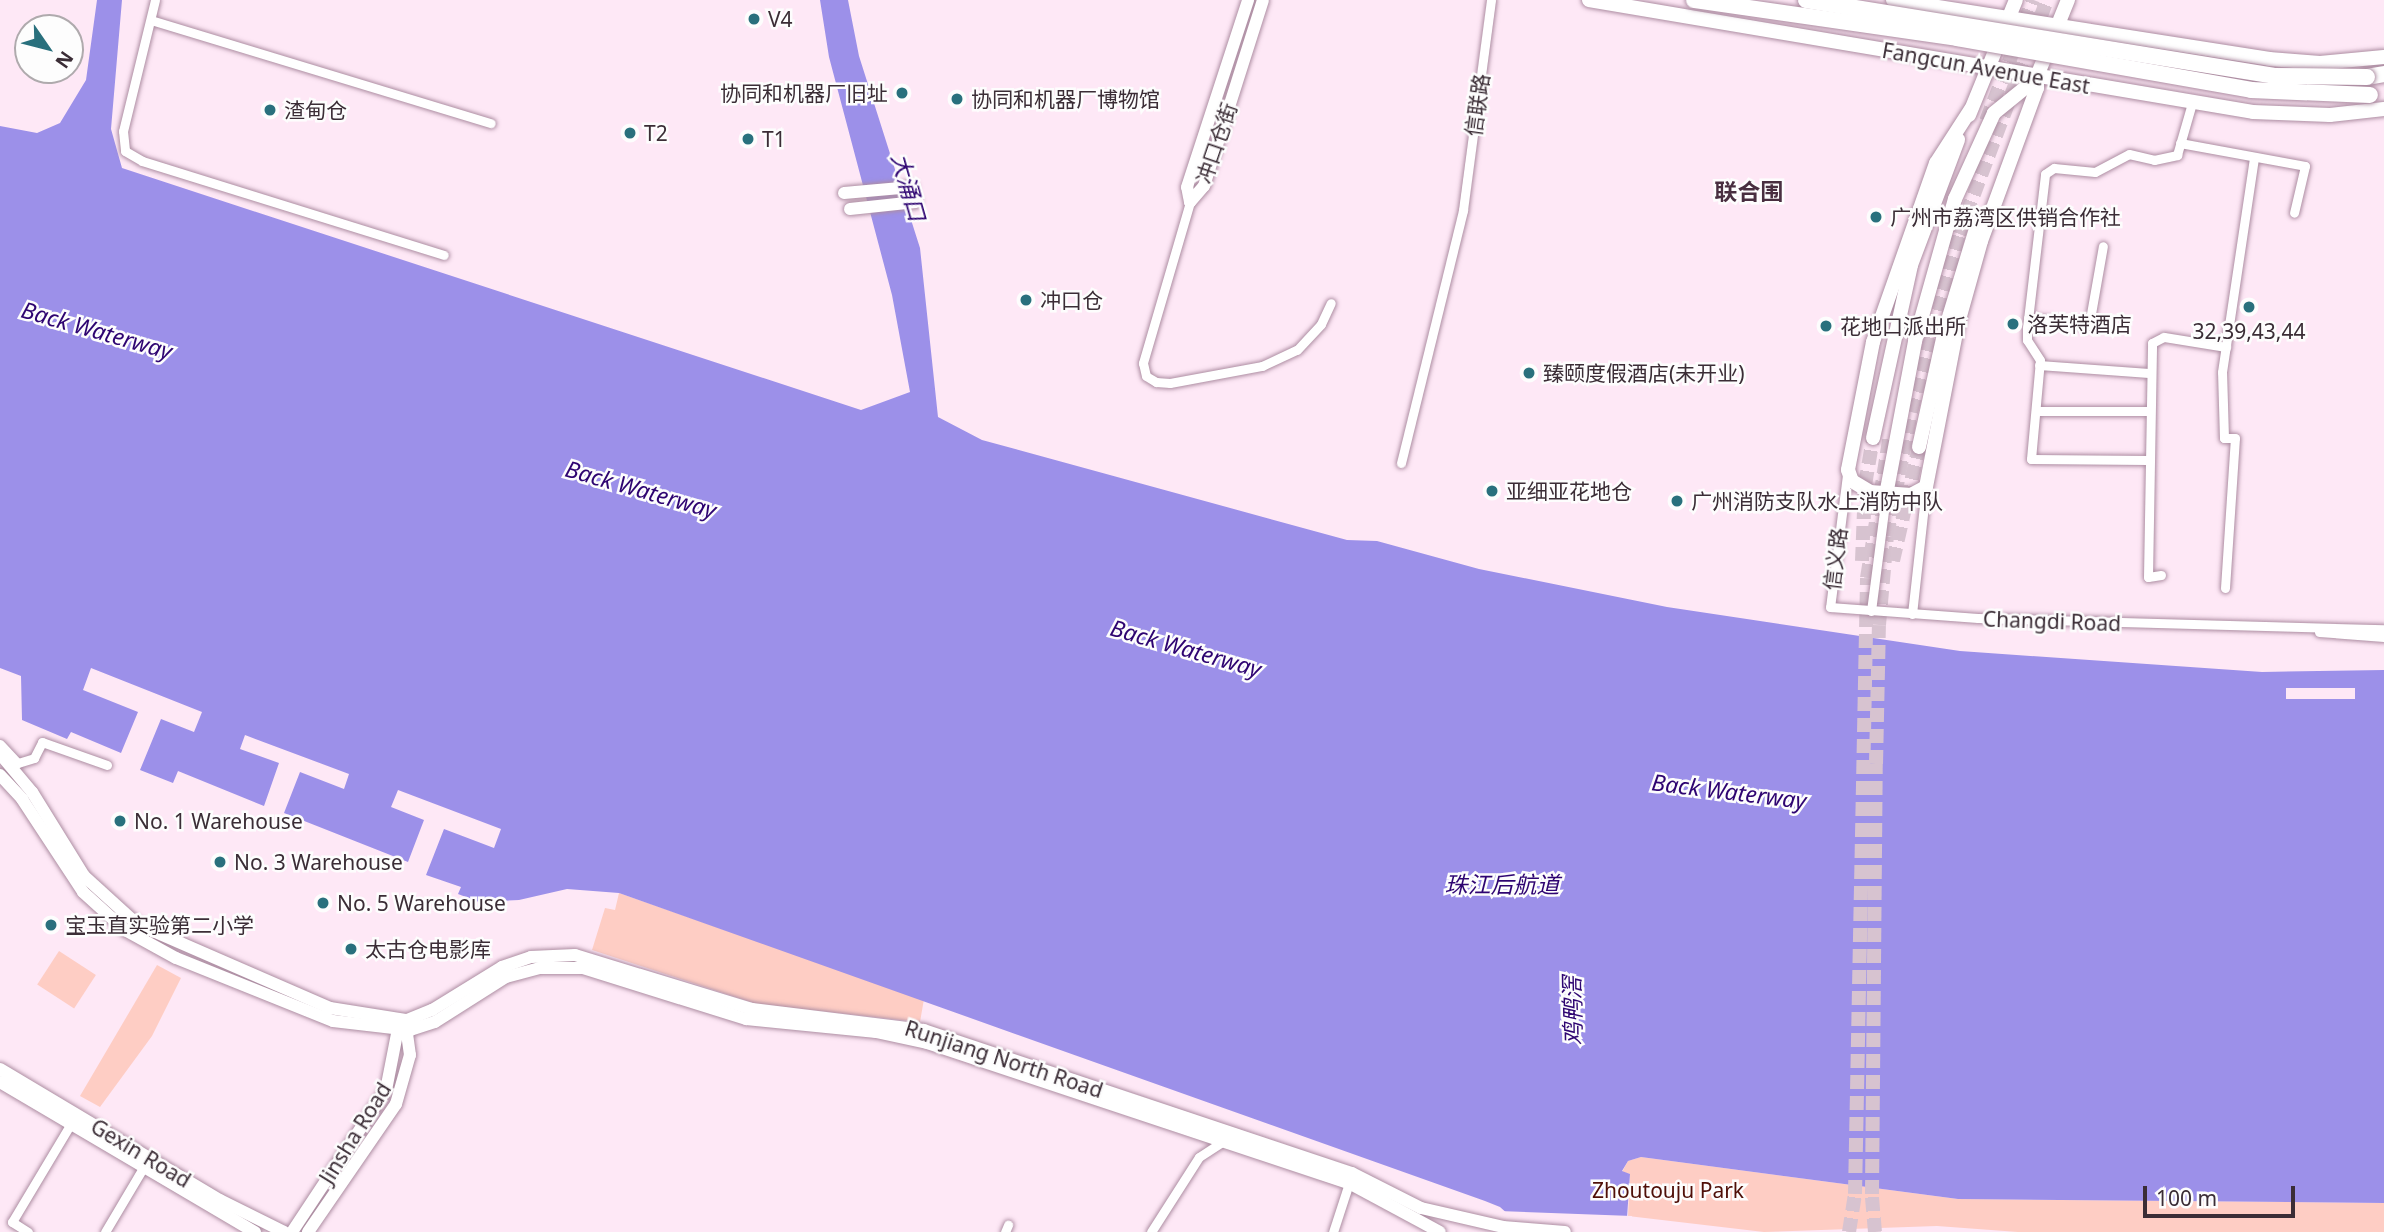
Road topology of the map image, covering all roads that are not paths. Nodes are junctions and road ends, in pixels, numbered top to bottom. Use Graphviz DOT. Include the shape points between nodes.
graph roads {
  1 [pos="155,0"];
  2 [pos="1248,0"];
  3 [pos="1263,0"];
  4 [pos="1492,0"];
  5 [pos="1589,0"];
  6 [pos="1694,0"];
  7 [pos="1806,0"];
  8 [pos="2016,0"];
  9 [pos="2068,0"];
  10 [pos="1898,1"];
  11 [pos="2009,18"];
  12 [pos="151,20"];
  13 [pos="2059,24"];
  14 [pos="1895,51"];
  15 [pos="2384,57"];
  16 [pos="1987,68"];
  17 [pos="2384,74"];
  18 [pos="2036,78"];
  19 [pos="2377,93"];
  20 [pos="2192,103"];
  21 [pos="1971,109"];
  22 [pos="2384,109"];
  23 [pos="491,123"];
  24 [pos="2180,143"];
  25 [pos="2254,158"];
  26 [pos="912,187"];
  27 [pos="844,193"];
  28 [pos="916,202"];
  29 [pos="1190,202"];
  30 [pos="849,209"];
  31 [pos="2294,213"];
  32 [pos="2102,246"];
  33 [pos="444,255"];
  34 [pos="1331,303"];
  35 [pos="2028,318"];
  36 [pos="2226,347"];
  37 [pos="2039,365"];
  38 [pos="2149,373"];
  39 [pos="2035,411"];
  40 [pos="2148,411"];
  41 [pos="1873,438"];
  42 [pos="1919,447"];
  43 [pos="2148,460"];
  44 [pos="1401,463"];
  45 [pos="1848,470"];
  46 [pos="1926,487"];
  47 [pos="1886,495"];
  48 [pos="2161,575"];
  49 [pos="2225,589"];
  50 [pos="1830,607"];
  51 [pos="1871,611"];
  52 [pos="1912,614"];
  53 [pos="2276,626"];
  54 [pos="2384,628"];
  55 [pos="2384,637"];
  56 [pos="0,744"];
  57 [pos="0,754"];
  58 [pos="107,765"];
  59 [pos="0,775"];
  60 [pos="402,1027"];
  61 [pos="0,1069"];
  62 [pos="0,1082"];
  63 [pos="70,1125"];
  64 [pos="1222,1142"];
  65 [pos="143,1168"];
  66 [pos="1350,1178"];
  67 [pos="1365,1185"];
  68 [pos="28,1232"];
  69 [pos="105,1232"];
  70 [pos="255,1232"];
  71 [pos="284,1232"];
  72 [pos="292,1232"];
  73 [pos="308,1232"];
  74 [pos="1151,1232"];
  75 [pos="1333,1232"];
  76 [pos="1440,1232"];
  77 [pos="1565,1232"];
  1 -- 12 [label="street"];
  2 -- 29 [label="main road, 冲口仓街" via="1187,187"];
  3 -- 29 [label="main road, 冲口仓街" via="1204,186"];
  4 -- 44 [label="street, 信联路" via="1463,211"];
  5 -- 14 [label="main road, Fangcun Avenue East"];
  6 -- 19 [label="highway, Fangcun Avenue East, bridge" via="1957,38 2251,90"];
  7 -- 17 [label="highway, Fangcun Avenue East, bridge" via="2273,76"];
  8 -- 11 [label="main road"];
  9 -- 13 [label="main road"];
  10 -- 11 [label="main road"];
  10 -- 14 [label="main road"];
  11 -- 13 [label="main road"];
  11 -- 16 [label="main road"];
  12 -- 23 [label="street"];
  12 -- 33 [label="street" via="123,131 125,151 142,161"];
  13 -- 15 [label="main road" via="2282,61"];
  13 -- 18 [label="main road"];
  14 -- 16 [label="main road, Fangcun Avenue East"];
  16 -- 18 [label="main road, Fangcun Avenue East"];
  16 -- 21 [label="main road"];
  18 -- 20 [label="main road, Fangcun Avenue East"];
  18 -- 42 [label="main road" via="1962,269"];
  18 -- 46 [label="main road" via="2037,88 1958,323"];
  18 -- 47 [label="main road" via="1994,113 1958,190 1915,341"];
  20 -- 22 [label="main road, Fangcun Avenue East" via="2305,116"];
  20 -- 24 [label="street"];
  21 -- 41 [label="main road" via="1912,265"];
  21 -- 45 [label="main road" via="1936,163 1896,270 1873,342"];
  24 -- 25 [label="street"];
  24 -- 35 [label="street" via="2177,155 2169,158 2129,154 2095,172 2054,168 2045,174"];
  25 -- 31 [label="street" via="2305,166"];
  25 -- 36 [label="street"];
  26 -- 27 [label="main road"];
  28 -- 30 [label="main road"];
  29 -- 34 [label="street" via="1143,363 1146,376 1170,383 1262,366 1297,350 1321,324"];
  32 -- 35 [label="street" via="2089,325"];
  35 -- 37 [label="street" via="2027,340"];
  36 -- 38 [label="street" via="2157,338 2152,343"];
  36 -- 49 [label="street" via="2224,438 2235,438"];
  37 -- 38 [label="street"];
  37 -- 39 [label="street"];
  38 -- 40 [label="street"];
  39 -- 40 [label="street"];
  39 -- 43 [label="street" via="2031,459"];
  40 -- 43 [label="street"];
  43 -- 48 [label="street" via="2148,577"];
  45 -- 47 [label="main road" via="1859,487"];
  45 -- 50 [label="street, 信义路"];
  46 -- 47 [label="main road" via="1911,495"];
  46 -- 52 [label="street"];
  47 -- 51 [label="street"];
  50 -- 51 [label="street, Changdi Road"];
  51 -- 52 [label="street, Changdi Road"];
  52 -- 53 [label="street, Changdi Road"];
  53 -- 54 [label="street"];
  53 -- 55 [label="street"];
  56 -- 58 [label="street" via="18,763 34,758 41,741"];
  57 -- 60 [label="main road" via="32,792 84,876 137,924 330,1008"];
  59 -- 60 [label="main road" via="22,799 83,892 132,934 176,958 324,1017"];
  60 -- 64 [label="main road, Runjiang North Road" via="435,1022 506,977 539,968 575,967 746,1019 876,1032 927,1043"];
  60 -- 66 [label="main road, Runjiang North Road" via="502,967 545,955 575,955 752,1009 924,1030"];
  60 -- 72 [label="main road, Jinsha Road" via="386,1090"];
  60 -- 73 [label="main road, Jinsha Road" via="407,1074 396,1104"];
  61 -- 71 [label="main road, Gexin Road" via="220,1200"];
  62 -- 63 [label="main road, Gexin Road"];
  63 -- 65 [label="main road, Gexin Road"];
  63 -- 68 [label="street" via="12,1222"];
  64 -- 66 [label="main road, Runjiang North Road"];
  64 -- 74 [label="street" via="1199,1157"];
  65 -- 69 [label="street"];
  65 -- 70 [label="main road, Gexin Road"];
  66 -- 67 [label="main road, Runjiang North Road"];
  66 -- 75 [label="street"];
  67 -- 76 [label="main road"];
  67 -- 77 [label="main road" via="1431,1211 1503,1227"];
}
